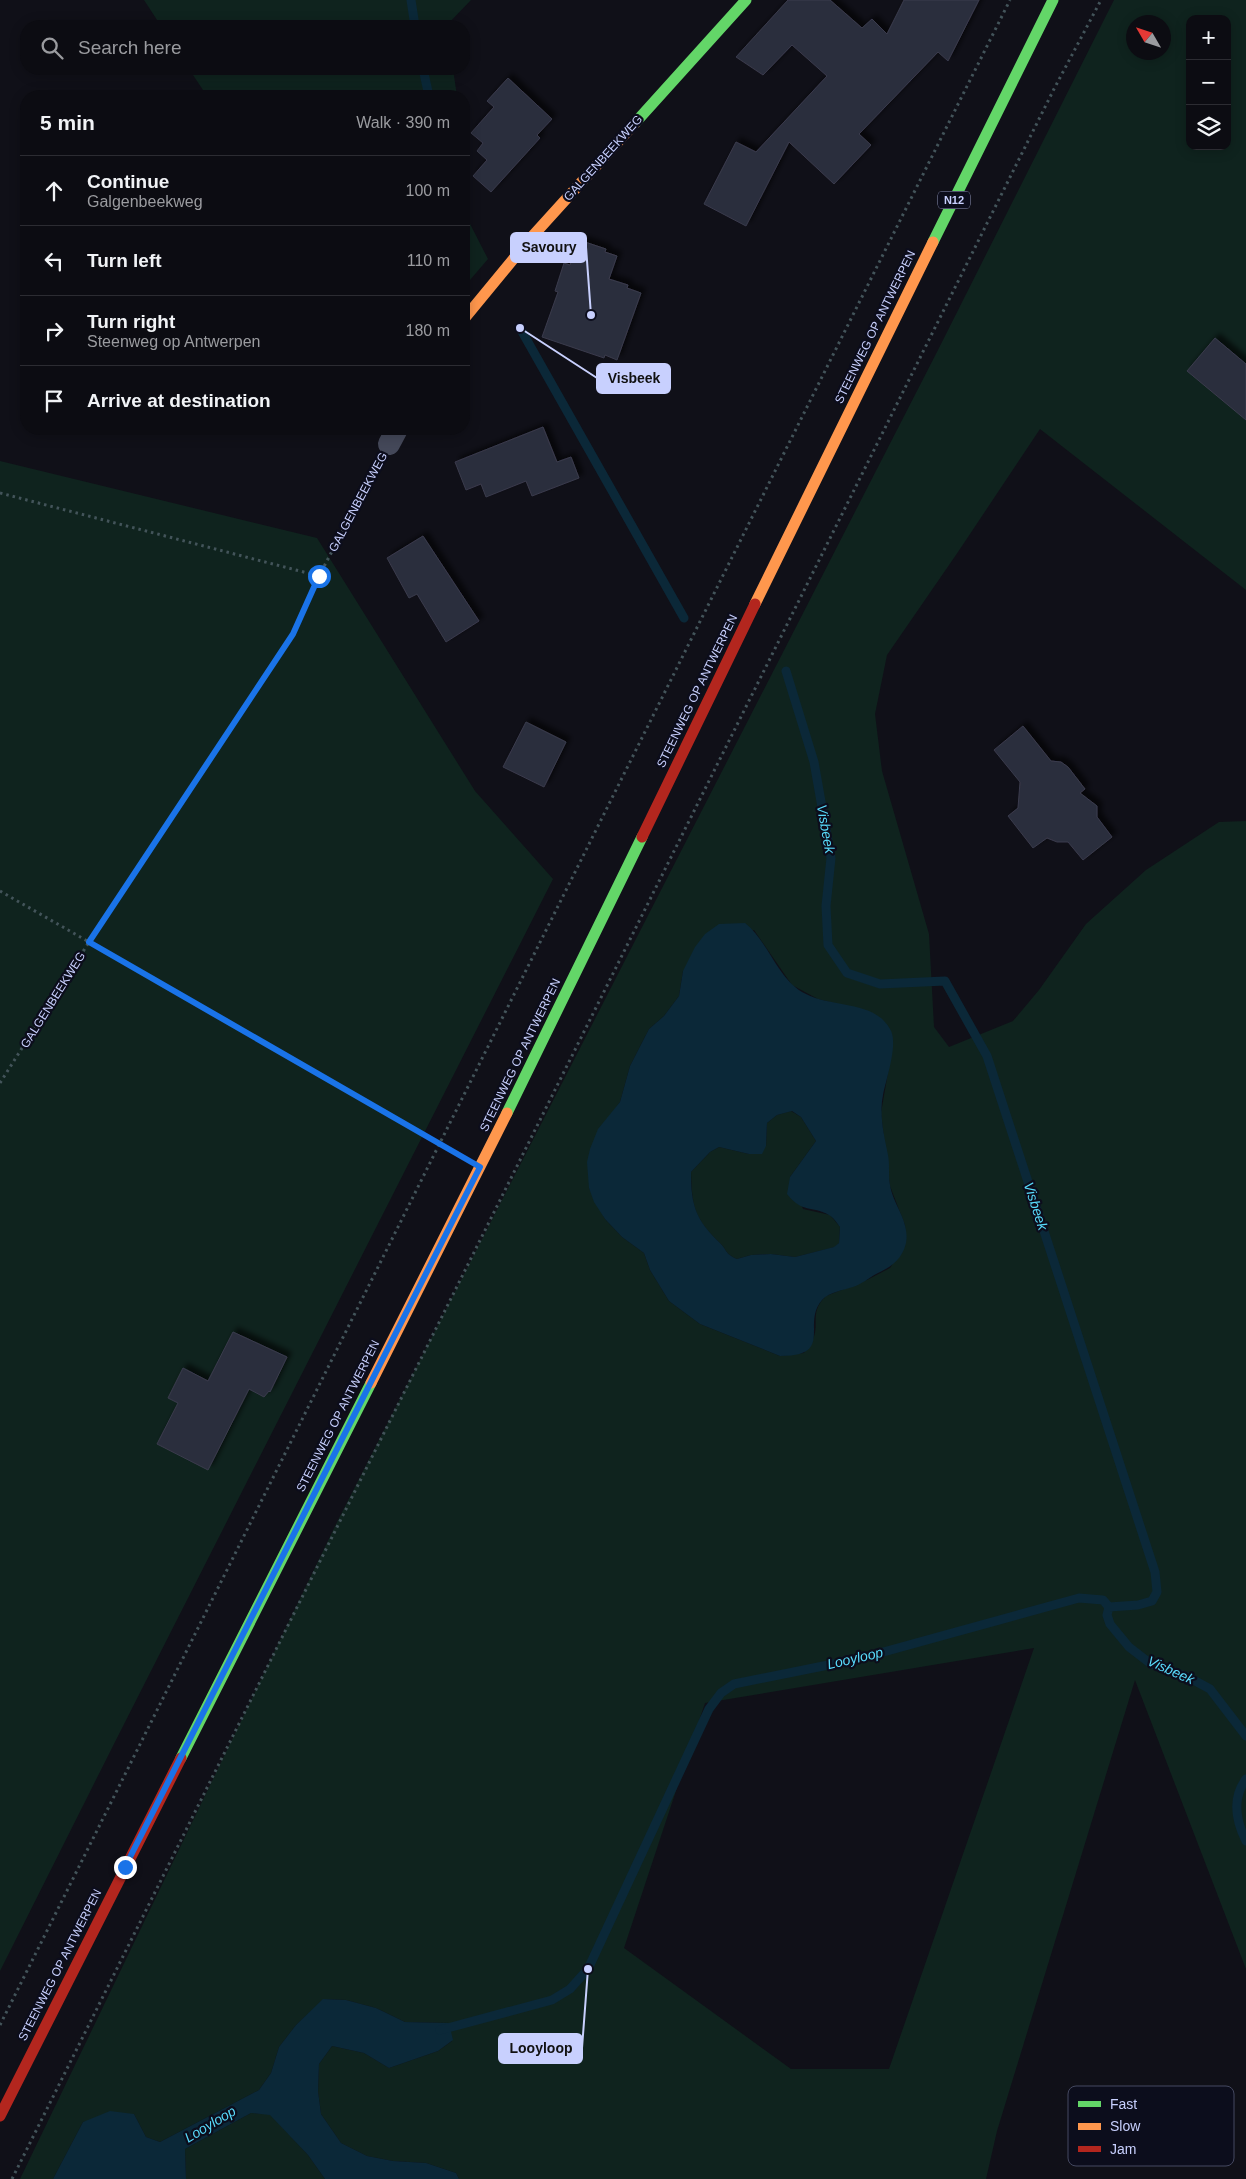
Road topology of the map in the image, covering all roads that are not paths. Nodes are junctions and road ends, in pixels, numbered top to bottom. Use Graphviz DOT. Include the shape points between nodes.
graph roads {
  1 [pos="746,0"];
  2 [pos="1053,0"];
  3 [pos="470,312"];
  4 [pos="0,2116"];
  1 -- 3 [label="main road, GALGENBEEKWEG" via="529,240"];
  2 -- 4 [label="main road, STEENWEG OP ANTWERPEN / N12" via="480,1167"];
}
